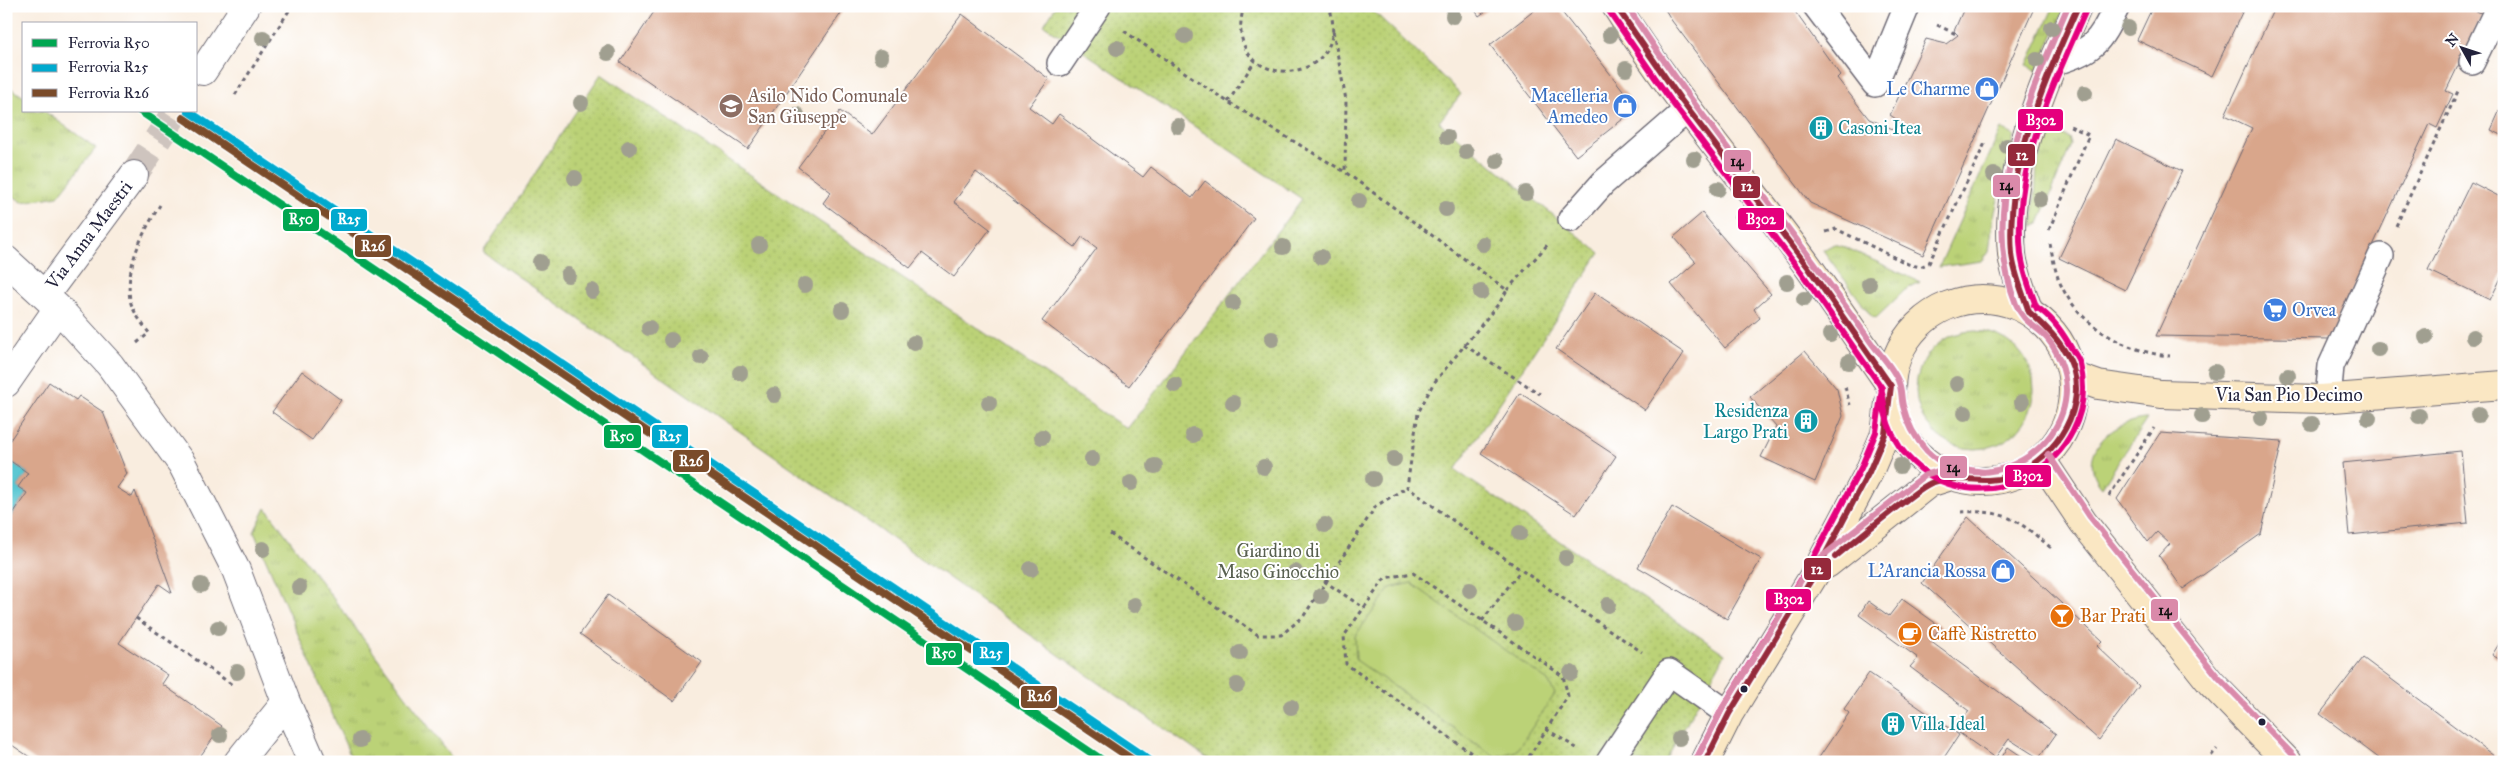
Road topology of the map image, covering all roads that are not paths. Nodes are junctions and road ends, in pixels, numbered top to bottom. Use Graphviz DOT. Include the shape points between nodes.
graph roads {
  1 [pos="246,6"];
  2 [pos="1616,6"];
  3 [pos="1816,6"];
  4 [pos="1907,6"];
  5 [pos="2078,6"];
  6 [pos="2116,6"];
  7 [pos="2499,6"];
  8 [pos="1096,9"];
  9 [pos="2472,62"];
  10 [pos="2053,63"];
  11 [pos="1060,64"];
  12 [pos="204,71"];
  13 [pos="1688,109"];
  14 [pos="134,175"];
  15 [pos="1571,219"];
  16 [pos="2381,256"];
  17 [pos="6,260"];
  18 [pos="52,301"];
  19 [pos="2029,312"];
  20 [pos="2075,378"];
  21 [pos="6,383"];
  22 [pos="2504,385"];
  23 [pos="1891,389"];
  24 [pos="2328,399"];
  25 [pos="2042,459"];
  26 [pos="1951,476"];
  27 [pos="1816,572"];
  28 [pos="286,702"];
  29 [pos="1729,714"];
  30 [pos="238,762"];
  31 [pos="312,762"];
  32 [pos="1609,762"];
  33 [pos="1705,762"];
  34 [pos="2288,762"];
  1 -- 12 [label="street"];
  2 -- 13 [label="street" via="1638,42"];
  3 -- 4 [label="lane" via="1875,84"];
  5 -- 10 [label="street"];
  6 -- 10 [label="lane" via="2096,43 2084,53"];
  7 -- 9 [label="lane"];
  8 -- 11 [label="lane"];
  10 -- 19 [label="street" via="2035,109 2018,174 2011,230 2012,256"];
  13 -- 15 [label="lane" via="1603,183"];
  13 -- 23 [label="street" via="1796,250"];
  14 -- 18 [label="street, Via Anna Maestri"];
  16 -- 24 [label="lane" via="2331,366"];
  17 -- 18 [label="street"];
  18 -- 21 [label="street, Via Anna Maestri"];
  18 -- 28 [label="street" via="110,365 182,464 236,570"];
  19 -- 20 [label="street" via="2049,328 2064,350"];
  19 -- 23 [label="street" via="2004,302 1984,299 1960,302 1937,311 1917,326 1903,346 1894,367"];
  20 -- 24 [label="street, Via San Pio Decimo" via="2098,385 2161,394"];
  20 -- 25 [label="street" via="2075,399 2063,432"];
  22 -- 24 [label="street, Via San Pio Decimo"];
  23 -- 26 [label="street" via="1894,413 1902,434 1932,466"];
  23 -- 27 [label="street" via="1885,434 1869,472"];
  25 -- 26 [label="street" via="2020,473 1997,480 1973,481"];
  25 -- 34 [label="street" via="2083,522 2211,683"];
  26 -- 27 [label="street" via="1929,483"];
  27 -- 29 [label="street"];
  28 -- 30 [label="street"];
  28 -- 31 [label="street"];
  29 -- 32 [label="lane" via="1669,672"];
  29 -- 33 [label="street"];
}
